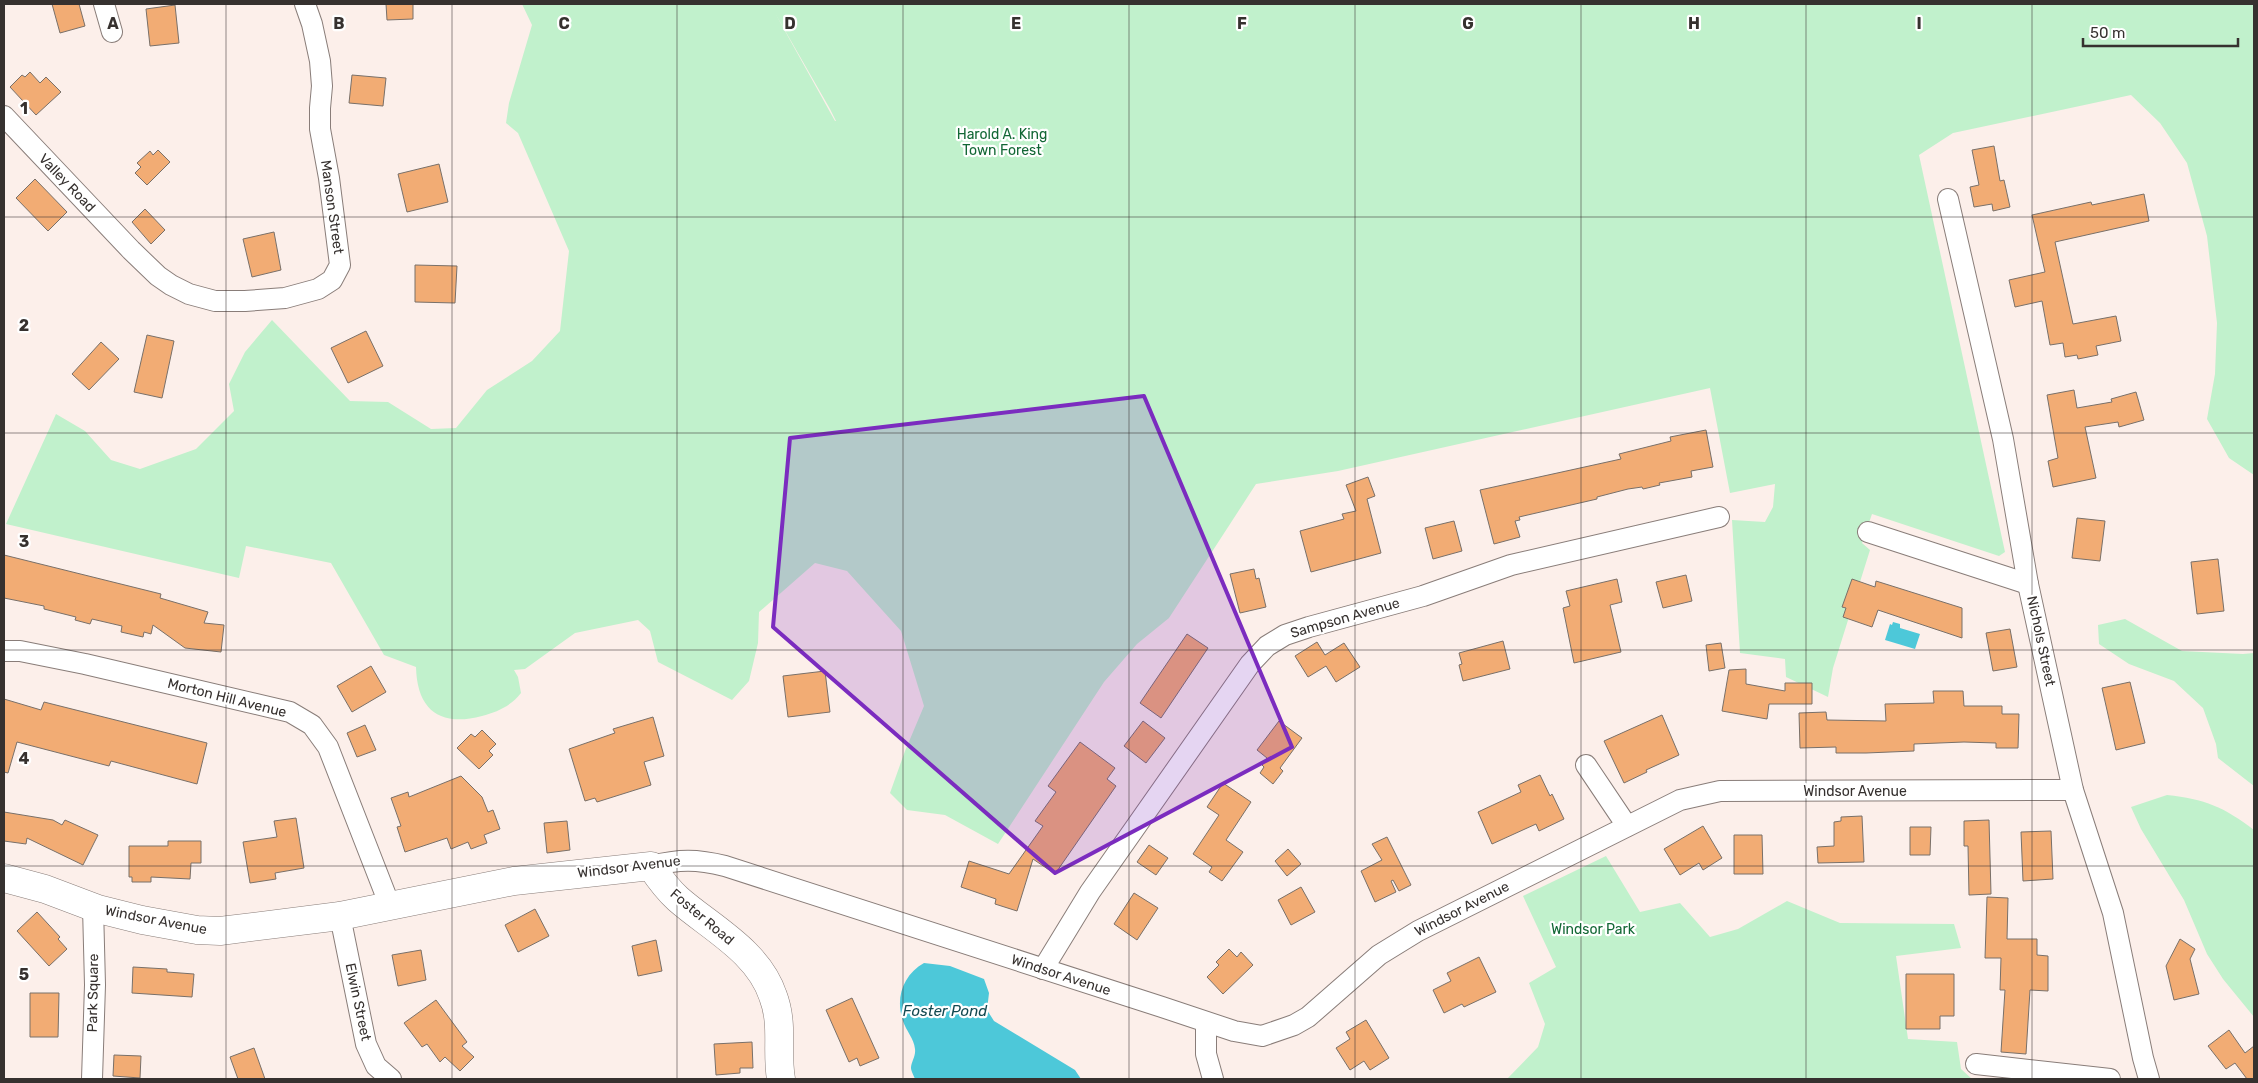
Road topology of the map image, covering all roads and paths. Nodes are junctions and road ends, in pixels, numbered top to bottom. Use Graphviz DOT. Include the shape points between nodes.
graph roads {
  1 [pos="104,4"];
  2 [pos="307,5"];
  3 [pos="112,32"];
  4 [pos="4,116"];
  5 [pos="1948,199"];
  6 [pos="131,250"];
  7 [pos="1719,517"];
  8 [pos="1868,532"];
  9 [pos="2028,584"];
  10 [pos="4,651"];
  11 [pos="1586,765"];
  12 [pos="2073,790"];
  13 [pos="1627,826"];
  14 [pos="651,866"];
  15 [pos="4,878"];
  16 [pos="93,906"];
  17 [pos="390,906"];
  18 [pos="340,916"];
  19 [pos="1043,969"];
  20 [pos="1206,1024"];
  21 [pos="1976,1064"];
  22 [pos="92,1079"];
  23 [pos="391,1079"];
  24 [pos="781,1079"];
  25 [pos="1213,1079"];
  26 [pos="2110,1079"];
  27 [pos="2149,1079"];
  1 -- 3 [label="street"];
  2 -- 6 [label="street, Manson Street" via="320,61 320,129 340,265 332,280 318,289 285,298 215,301 171,286"];
  4 -- 6 [label="street, Valley Road"];
  5 -- 9 [label="street, Nichols Street" via="2003,439"];
  7 -- 19 [label="street, Sampson Avenue" via="1511,565 1423,596 1285,634 1267,646 1250,664 1090,892"];
  8 -- 9 [label="street"];
  9 -- 12 [label="street, Nichols Street"];
  10 -- 17 [label="street, Morton Hill Avenue" via="20,651 85,664 290,712 312,726 328,747"];
  11 -- 13 [label="street"];
  12 -- 13 [label="street, Windsor Avenue" via="1720,791 1680,800"];
  12 -- 27 [label="street, Nichols Street" via="2113,913"];
  13 -- 20 [label="street, Windsor Avenue" via="1394,945 1362,968 1320,1008 1294,1025 1262,1036"];
  14 -- 17 [label="street, Windsor Avenue" via="514,881"];
  14 -- 19 [label="street, Windsor Avenue" via="674,860 725,866"];
  14 -- 24 [label="street, Foster Road" via="677,898 723,932 766,979 777,1008"];
  15 -- 16 [label="street, Windsor Avenue"];
  16 -- 18 [label="street, Windsor Avenue" via="142,920 220,931"];
  16 -- 22 [label="street, Park Square"];
  17 -- 18 [label="street, Windsor Avenue"];
  18 -- 23 [label="street, Elwin Street" via="366,1044 376,1066"];
  19 -- 20 [label="street, Windsor Avenue"];
  20 -- 25 [label="street" via="1206,1054"];
  21 -- 26 [label="street"];
}
